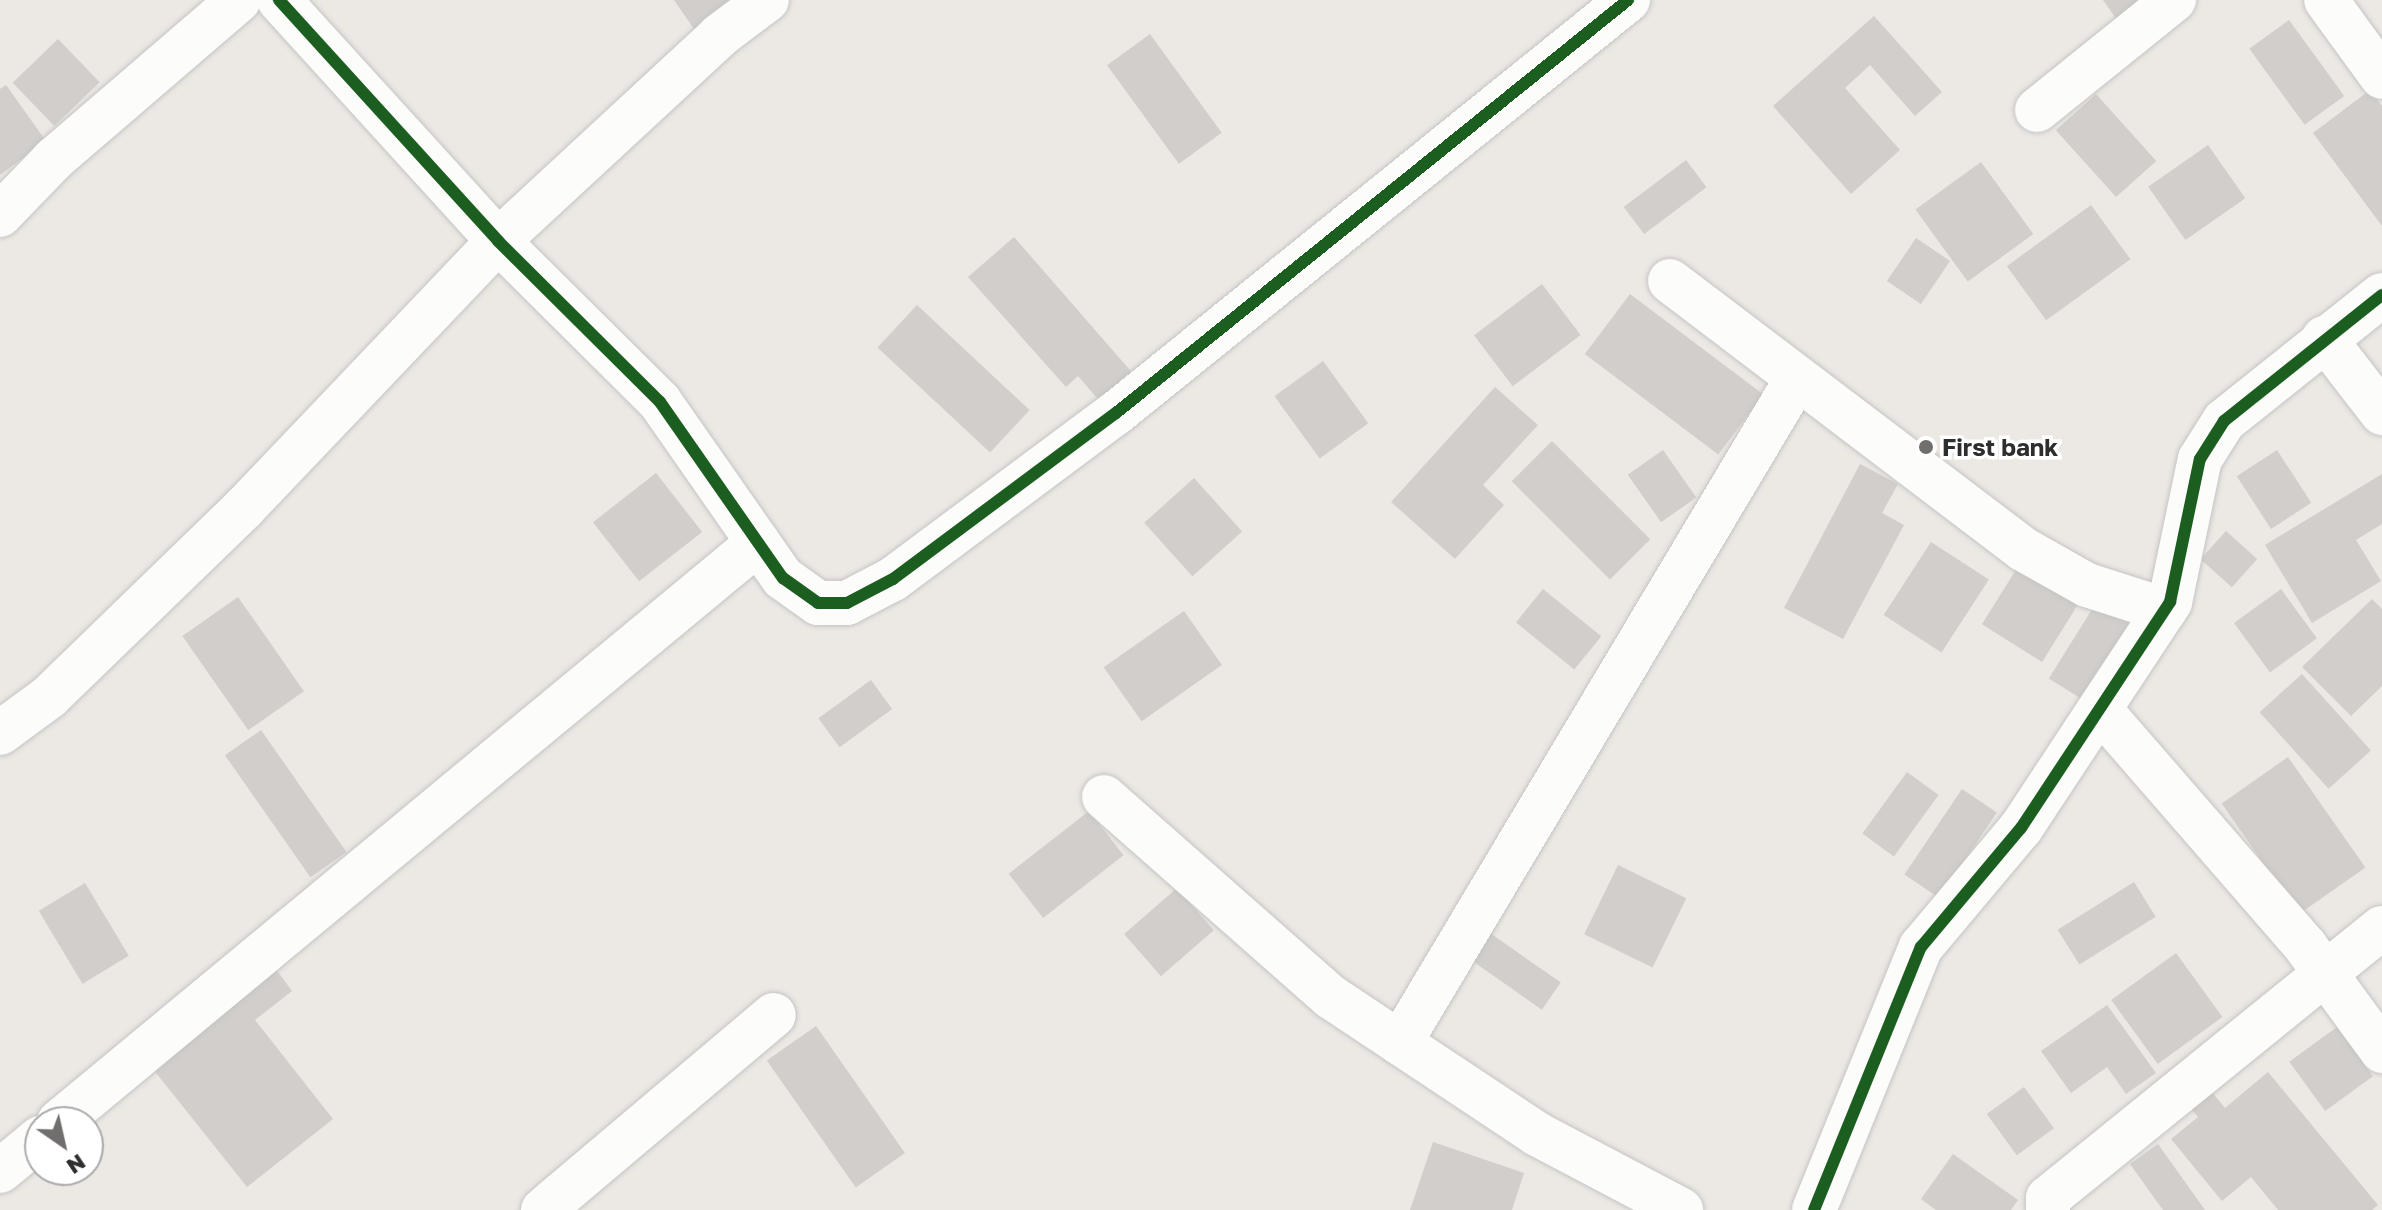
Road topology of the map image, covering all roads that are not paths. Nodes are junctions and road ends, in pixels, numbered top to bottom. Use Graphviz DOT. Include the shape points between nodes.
graph roads {
  1 [pos="239,0"];
  2 [pos="279,0"];
  3 [pos="767,0"];
  4 [pos="1628,0"];
  5 [pos="2174,0"];
  6 [pos="2326,0"];
  7 [pos="2382,77"];
  8 [pos="2037,110"];
  9 [pos="0,215"];
  10 [pos="498,241"];
  11 [pos="1670,281"];
  12 [pos="2382,295"];
  13 [pos="2324,338"];
  14 [pos="1796,380"];
  15 [pos="2382,413"];
  16 [pos="758,543"];
  17 [pos="2165,610"];
  18 [pos="2102,712"];
  19 [pos="0,733"];
  20 [pos="1104,797"];
  21 [pos="2382,928"];
  22 [pos="2325,973"];
  23 [pos="774,1015"];
  24 [pos="1400,1043"];
  25 [pos="2382,1051"];
  26 [pos="78,1106"];
  27 [pos="24,1151"];
  28 [pos="0,1171"];
  29 [pos="543,1210"];
  30 [pos="1681,1210"];
  31 [pos="1814,1210"];
  32 [pos="2048,1210"];
  1 -- 9 [label="street" via="54,159"];
  2 -- 10 [label="street"];
  3 -- 10 [label="street" via="719,36"];
  4 -- 16 [label="street" via="1116,413 893,579 847,603 818,603 783,578"];
  5 -- 8 [label="street"];
  6 -- 7 [label="street"];
  10 -- 16 [label="street" via="660,402"];
  10 -- 19 [label="street" via="244,508 49,697"];
  11 -- 14 [label="street"];
  12 -- 13 [label="street"];
  13 -- 15 [label="street"];
  13 -- 17 [label="street" via="2224,421 2200,459"];
  14 -- 17 [label="street" via="2023,549 2087,585"];
  14 -- 24 [label="street"];
  16 -- 26 [label="street"];
  17 -- 18 [label="street"];
  18 -- 22 [label="street"];
  18 -- 31 [label="street" via="2021,828 1921,947"];
  20 -- 24 [label="street" via="1331,997"];
  21 -- 22 [label="street"];
  22 -- 25 [label="street"];
  22 -- 32 [label="street" via="2048,1198"];
  23 -- 29 [label="street"];
  24 -- 30 [label="street" via="1537,1134"];
  27 -- 28 [label="street"];
}
